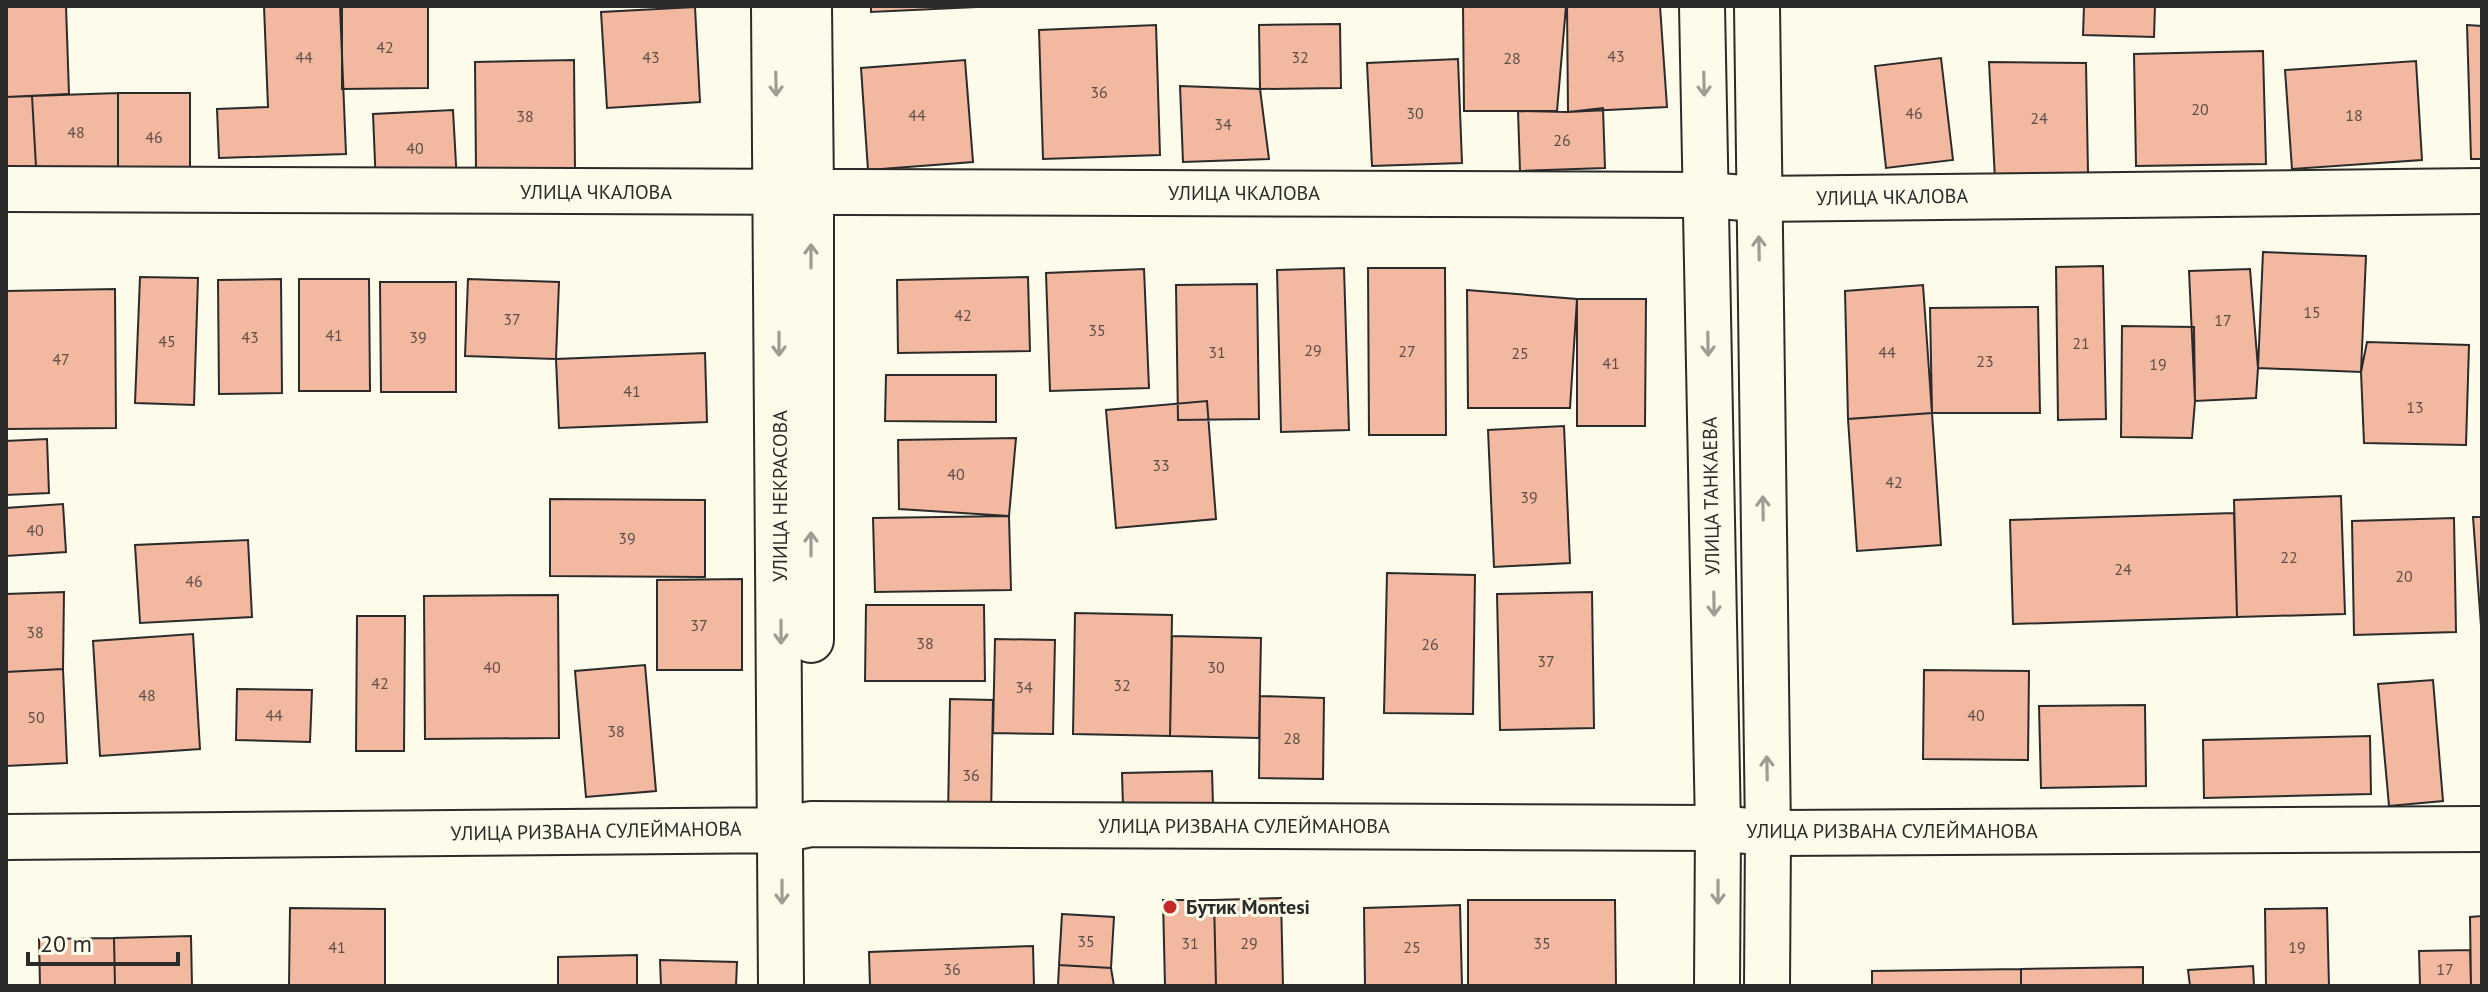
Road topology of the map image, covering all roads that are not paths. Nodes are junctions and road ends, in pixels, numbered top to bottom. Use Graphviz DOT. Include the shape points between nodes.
graph roads {
  1 [pos="774,6"];
  2 [pos="809,6"];
  3 [pos="1702,6"];
  4 [pos="1757,6"];
  5 [pos="6,189"];
  6 [pos="2482,191"];
  7 [pos="794,192"];
  8 [pos="1705,195"];
  9 [pos="1758,199"];
  10 [pos="796,827"];
  11 [pos="1718,828"];
  12 [pos="2482,829"];
  13 [pos="1768,833"];
  14 [pos="6,837"];
  15 [pos="781,986"];
  16 [pos="811,986"];
  17 [pos="1717,986"];
  18 [pos="1767,986"];
  1 -- 7 [label="street, УЛИЦА НЕКРАСОВА, one-way"];
  2 -- 7 [label="street, УЛИЦА НЕКРАСОВА"];
  3 -- 8 [label="street, УЛИЦА ТАНКАЕВА, one-way"];
  4 -- 9 [label="street"];
  5 -- 7 [label="street, УЛИЦА ЧКАЛОВА"];
  6 -- 9 [label="street, УЛИЦА ЧКАЛОВА"];
  7 -- 8 [label="street, УЛИЦА ЧКАЛОВА"];
  7 -- 10 [label="street, УЛИЦА НЕКРАСОВА"];
  8 -- 9 [label="street, УЛИЦА ЧКАЛОВА"];
  8 -- 11 [label="street, УЛИЦА ТАНКАЕВА, one-way"];
  13 -- 9 [label="street, one-way"];
  10 -- 11 [label="street, УЛИЦА РИЗВАНА СУЛЕЙМАНОВА"];
  10 -- 14 [label="street, УЛИЦА РИЗВАНА СУЛЕЙМАНОВА"];
  10 -- 15 [label="street, УЛИЦА НЕКРАСОВА, one-way"];
  10 -- 16 [label="street, УЛИЦА НЕКРАСОВА"];
  11 -- 13 [label="street, УЛИЦА РИЗВАНА СУЛЕЙМАНОВА"];
  11 -- 17 [label="street, УЛИЦА ТАНКАЕВА, one-way"];
  12 -- 13 [label="street, УЛИЦА РИЗВАНА СУЛЕЙМАНОВА"];
  13 -- 18 [label="street"];
}
